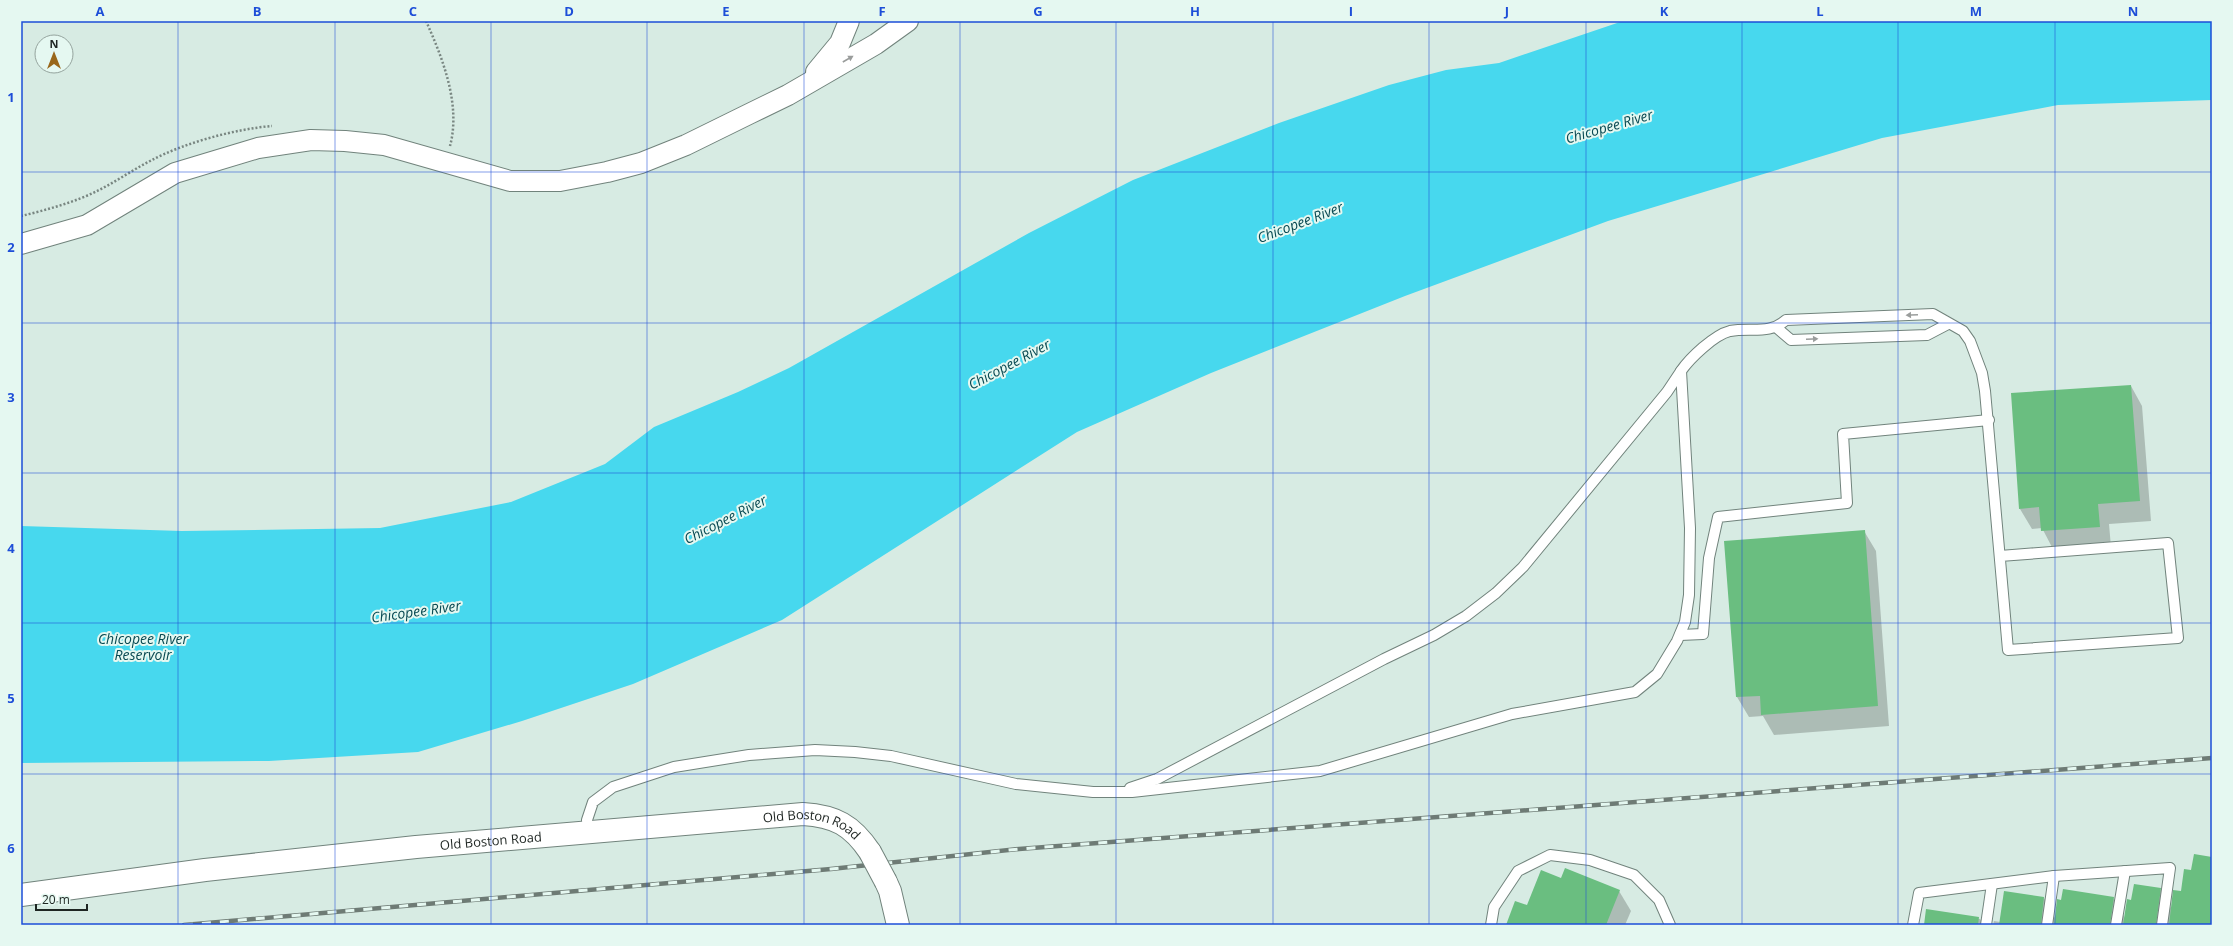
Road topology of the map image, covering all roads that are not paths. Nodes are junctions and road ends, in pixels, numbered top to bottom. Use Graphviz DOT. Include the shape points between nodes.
graph roads {
  1 [pos="849,21"];
  2 [pos="908,21"];
  3 [pos="802,86"];
  4 [pos="21,244"];
  5 [pos="1948,324"];
  6 [pos="1777,328"];
  7 [pos="1681,371"];
  8 [pos="1989,420"];
  9 [pos="2000,556"];
  10 [pos="1680,635"];
  11 [pos="1118,792"];
  12 [pos="588,831"];
  13 [pos="2124,871"];
  14 [pos="2054,876"];
  15 [pos="1992,884"];
  16 [pos="21,895"];
  17 [pos="898,925"];
  18 [pos="1491,925"];
  19 [pos="1670,925"];
  20 [pos="1913,925"];
  21 [pos="1986,925"];
  22 [pos="2047,925"];
  23 [pos="2116,925"];
  24 [pos="2162,925"];
  1 -- 3 [label="street" via="840,43"];
  3 -- 2 [label="street, one-way" via="876,44"];
  3 -- 4 [label="street" via="686,145 642,163 560,180 510,181 384,145 311,140 258,148 175,173 87,225"];
  5 -- 6 [label="lane, one-way" via="1933,314 1786,320"];
  6 -- 5 [label="lane, one-way" via="1791,340 1927,335"];
  5 -- 8 [label="lane" via="1963,332 1970,341 1982,373"];
  6 -- 7 [label="lane" via="1729,331 1703,347"];
  7 -- 10 [label="lane" via="1690,563 1686,615"];
  7 -- 11 [label="lane" via="1668,392 1538,550 1496,593 1466,616 1157,779"];
  8 -- 9 [label="lane"];
  8 -- 10 [label="lane" via="1843,434 1847,503 1718,518 1709,558 1703,634"];
  9 -- 9 [label="lane" via="2008,650 2178,638 2168,544"];
  10 -- 11 [label="lane" via="1657,674 1635,692 1512,714 1320,771"];
  11 -- 12 [label="lane" via="1016,784 891,756 855,752 781,752 674,767 613,787 593,802 587,820"];
  12 -- 16 [label="street, Old Boston Road" via="205,870"];
  12 -- 17 [label="street, Old Boston Road, bridge" via="789,815 829,817 846,826 870,852 890,891"];
  13 -- 14 [label="lane"];
  13 -- 23 [label="lane"];
  13 -- 24 [label="lane" via="2170,868"];
  14 -- 15 [label="lane"];
  14 -- 22 [label="lane"];
  15 -- 20 [label="lane" via="1919,893"];
  15 -- 21 [label="lane"];
  18 -- 19 [label="lane" via="1494,907 1518,871 1550,855 1590,860 1634,875 1659,900"];
}
